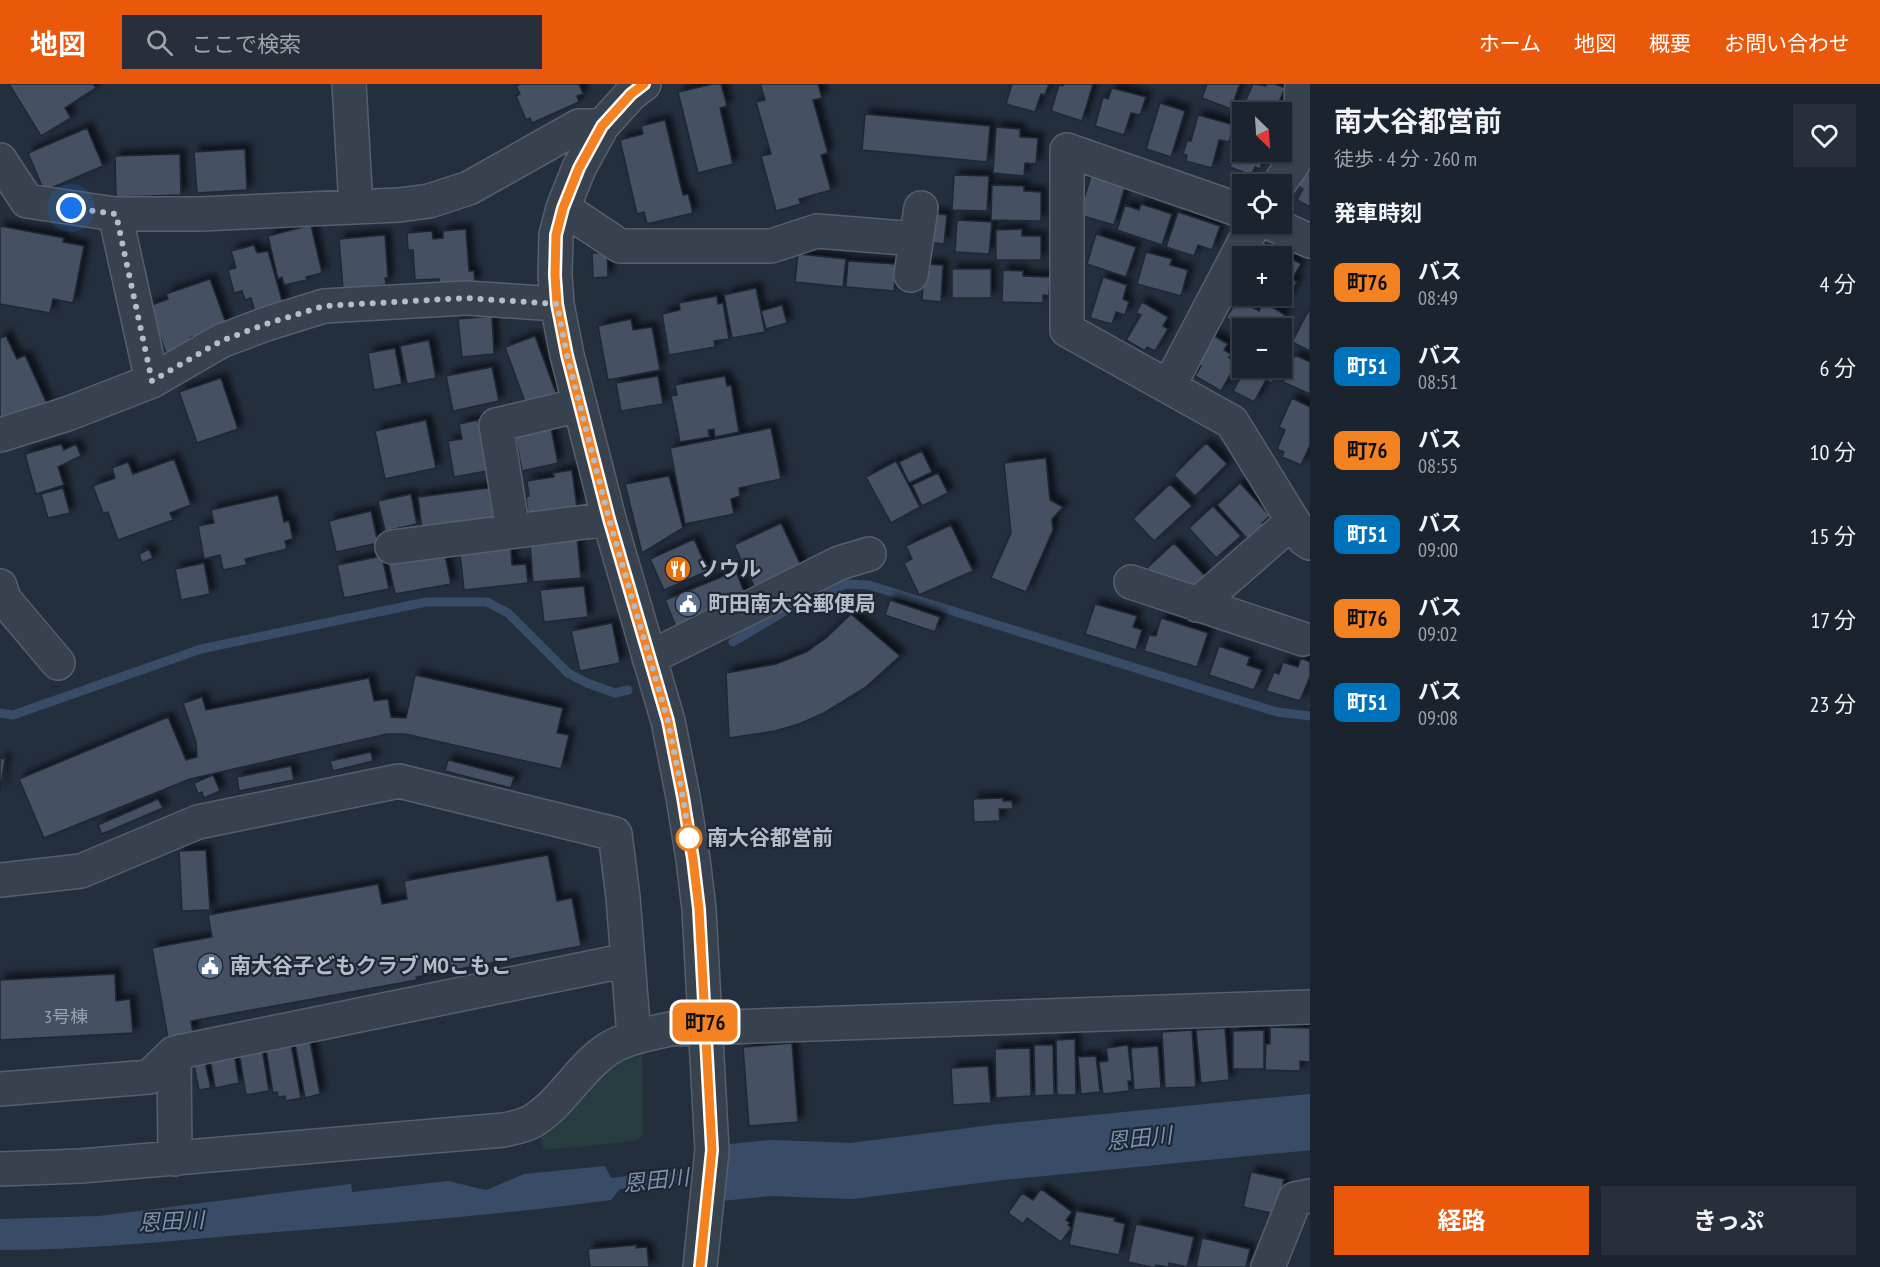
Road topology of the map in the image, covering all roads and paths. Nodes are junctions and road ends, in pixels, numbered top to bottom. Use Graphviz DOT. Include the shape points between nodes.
graph roads {
  1 [pos="349,84"];
  2 [pos="644,84"];
  3 [pos="1302,84"];
  4 [pos="602,126"];
  5 [pos="0,160"];
  6 [pos="1286,174"];
  7 [pos="356,207"];
  8 [pos="563,208"];
  9 [pos="1232,208"];
  10 [pos="116,214"];
  11 [pos="1292,233"];
  12 [pos="1249,234"];
  13 [pos="1310,241"];
  14 [pos="911,275"];
  15 [pos="557,304"];
  16 [pos="152,381"];
  17 [pos="1169,386"];
  18 [pos="580,405"];
  19 [pos="0,435"];
  20 [pos="609,519"];
  21 [pos="513,531"];
  22 [pos="1302,532"];
  23 [pos="392,547"];
  24 [pos="869,554"];
  25 [pos="1131,582"];
  26 [pos="0,586"];
  27 [pos="1197,605"];
  28 [pos="1303,639"];
  29 [pos="649,658"];
  30 [pos="58,663"];
  31 [pos="0,880"];
  32 [pos="628,960"];
  33 [pos="1310,1006"];
  34 [pos="705,1028"];
  35 [pos="634,1037"];
  36 [pos="174,1053"];
  37 [pos="0,1089"];
  38 [pos="175,1159"];
  39 [pos="0,1169"];
  40 [pos="1310,1196"];
  41 [pos="700,1267"];
  42 [pos="1268,1267"];
  1 -- 7 [label="street"];
  2 -- 4 [label="street"];
  3 -- 6 [label="street" via="1298,156"];
  4 -- 7 [label="street" via="579,126 469,188 429,201"];
  4 -- 8 [label="street"];
  5 -- 10 [label="street" via="27,201"];
  7 -- 10 [label="street"];
  8 -- 14 [label="street" via="620,246 771,246 818,231 919,224"];
  8 -- 15 [label="street" via="554,254"];
  9 -- 17 [label="street" via="1067,150 1067,330"];
  10 -- 16 [label="street"];
  11 -- 13 [label="street"];
  12 -- 17 [label="street"];
  15 -- 16 [label="street" via="466,298 324,306 221,341"];
  15 -- 18 [label="street"];
  16 -- 19 [label="street"];
  17 -- 22 [label="street" via="1232,422"];
  18 -- 20 [label="street"];
  18 -- 21 [label="street" via="496,424"];
  20 -- 21 [label="street"];
  20 -- 29 [label="street"];
  21 -- 23 [label="street"];
  22 -- 27 [label="street"];
  24 -- 29 [label="street" via="839,563"];
  25 -- 27 [label="street"];
  26 -- 30 [label="street" via="4,599"];
  27 -- 28 [label="street"];
  29 -- 34 [label="street" via="668,721 685,807 699,909"];
  31 -- 32 [label="street" via="81,871 198,822 399,780 615,834"];
  32 -- 35 [label="street"];
  32 -- 36 [label="street"];
  33 -- 34 [label="street"];
  34 -- 35 [label="street" via="670,1029"];
  34 -- 41 [label="street" via="712,1150"];
  35 -- 38 [label="street" via="609,1049 589,1065 549,1109 530,1122 504,1130"];
  36 -- 37 [label="street" via="149,1077"];
  36 -- 38 [label="street"];
  38 -- 39 [label="street"];
  40 -- 42 [label="street" via="1295,1199"];
}
